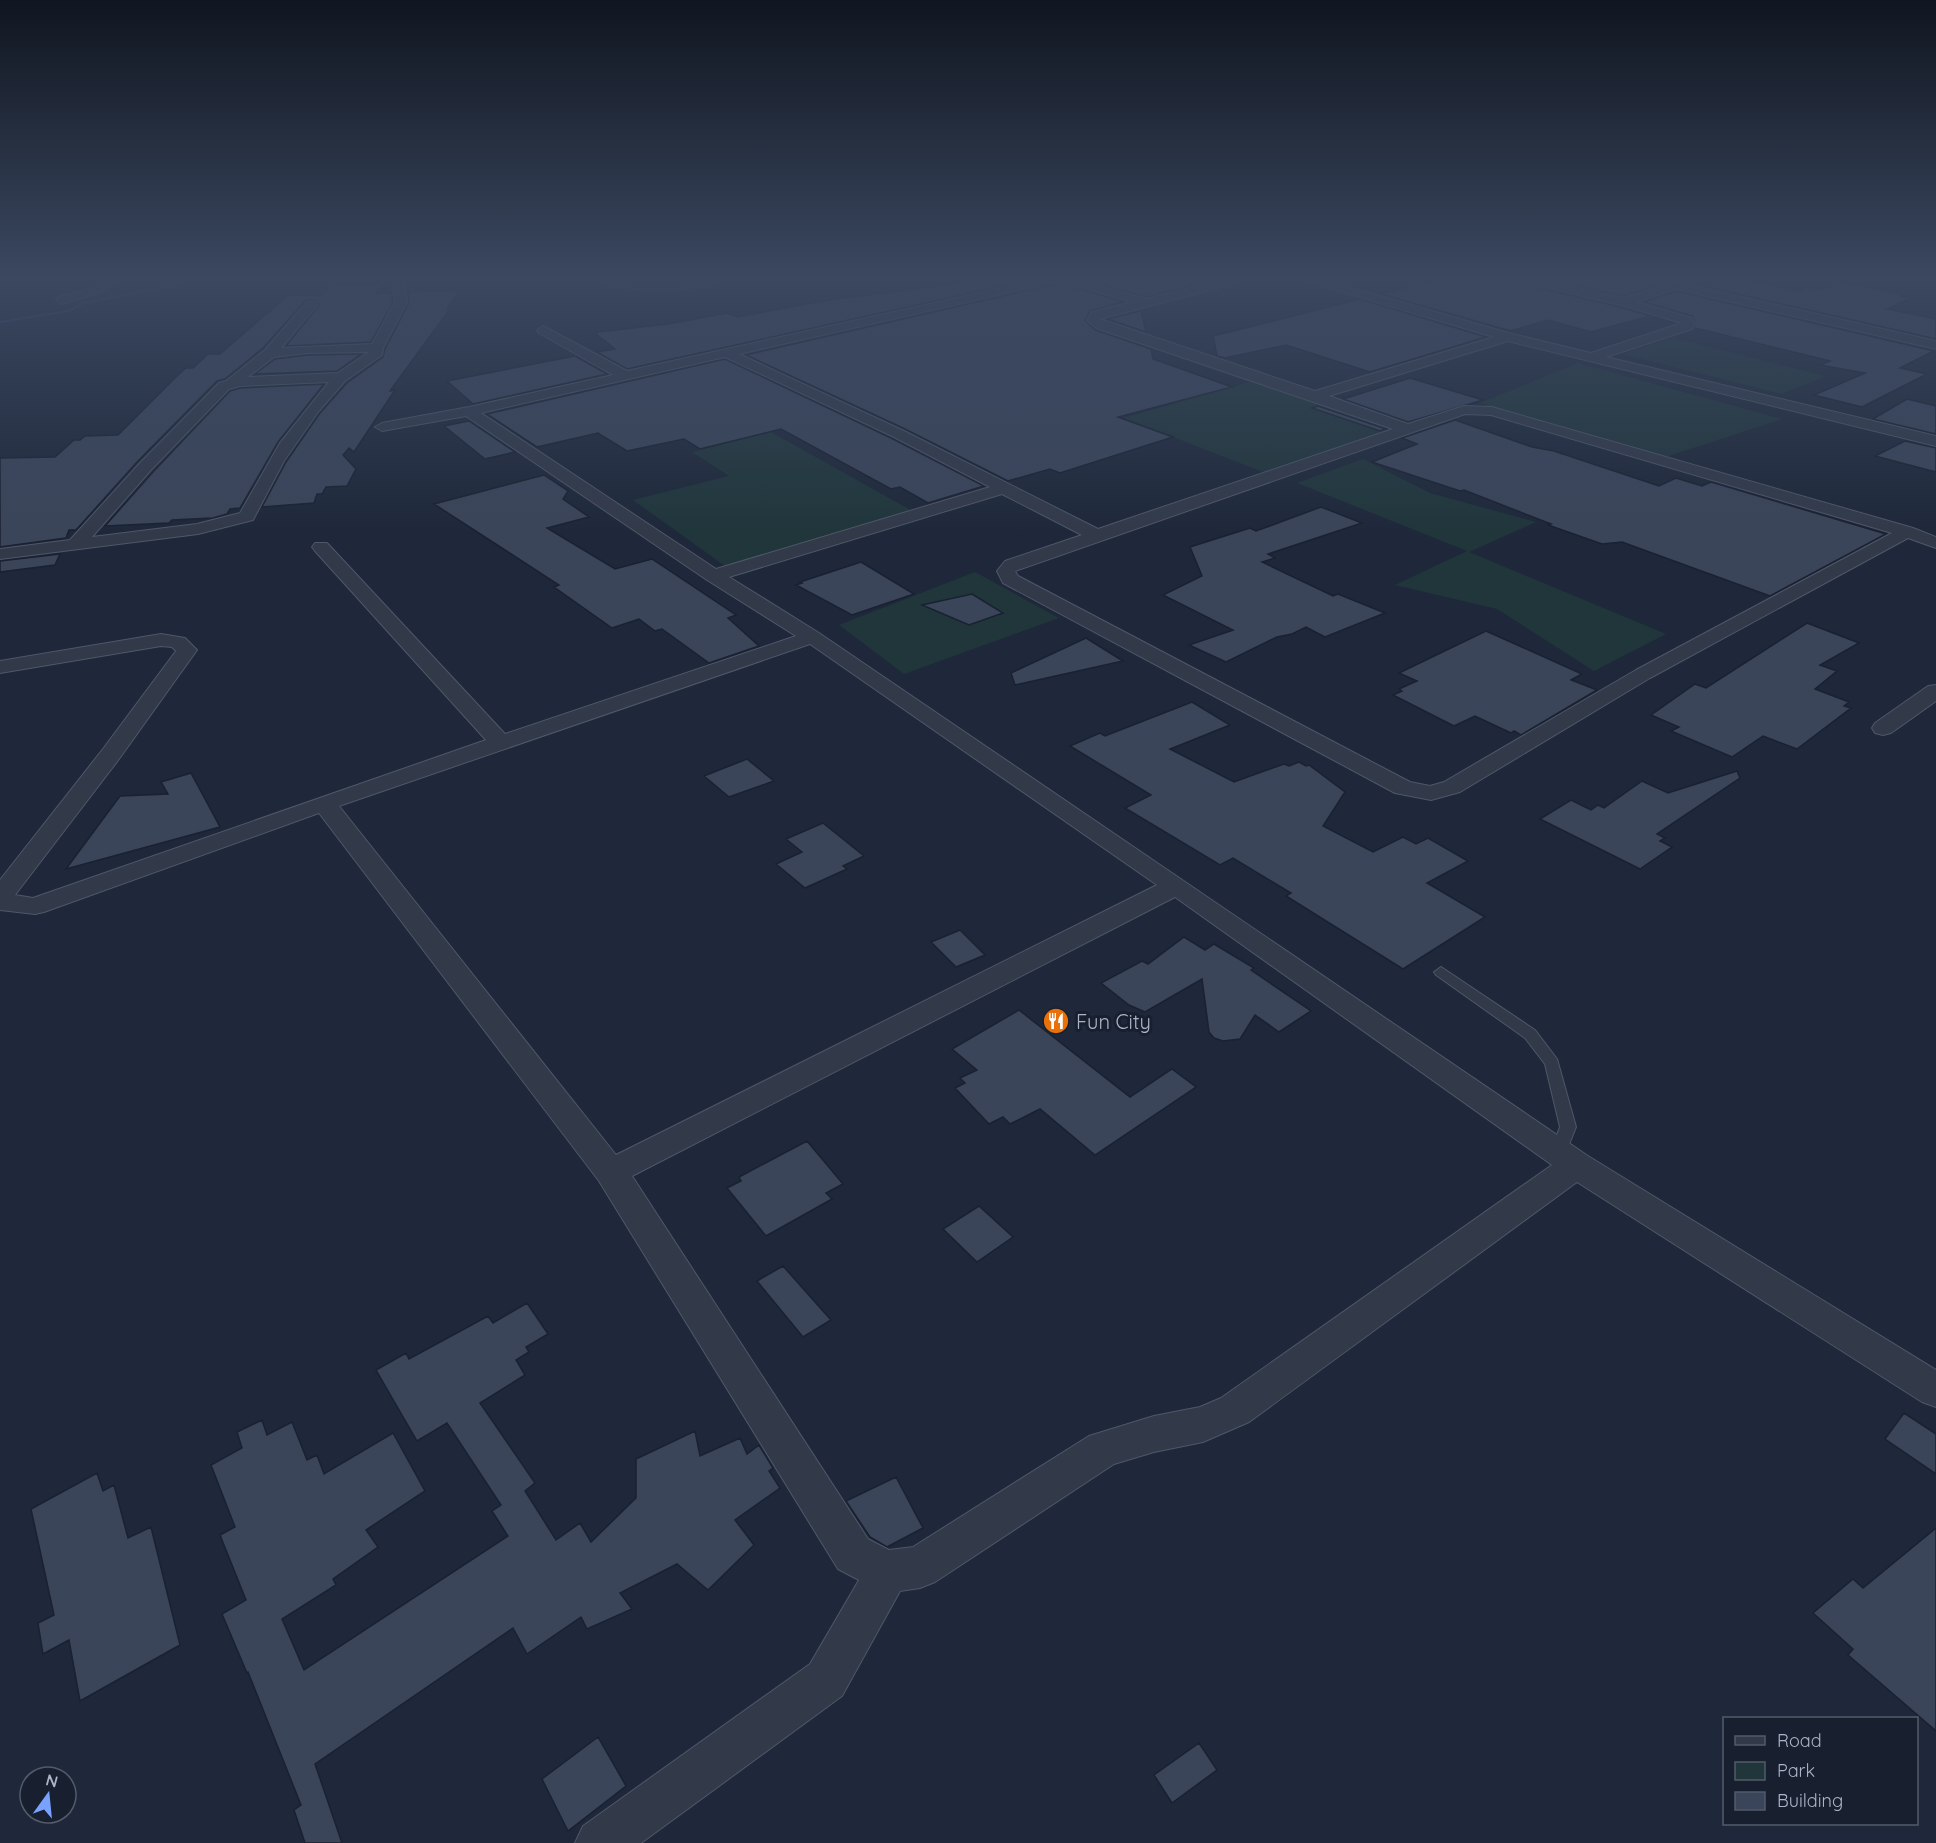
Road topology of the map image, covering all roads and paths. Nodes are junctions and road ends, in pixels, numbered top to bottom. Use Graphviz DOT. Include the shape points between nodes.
graph roads {
  1 [pos="260,361"];
  2 [pos="366,361"];
  3 [pos="598,361"];
  4 [pos="691,361"];
  5 [pos="743,361"];
  6 [pos="1209,361"];
  7 [pos="1429,361"];
  8 [pos="1609,361"];
  9 [pos="625,376"];
  10 [pos="341,377"];
  11 [pos="231,384"];
  12 [pos="1315,396"];
  13 [pos="469,411"];
  14 [pos="382,427"];
  15 [pos="1407,429"];
  16 [pos="1936,441"];
  17 [pos="1004,488"];
  18 [pos="1907,532"];
  19 [pos="1095,535"];
  20 [pos="1936,543"];
  21 [pos="76,544"];
  22 [pos="321,547"];
  23 [pos="0,554"];
  24 [pos="714,576"];
  25 [pos="812,637"];
  26 [pos="0,667"];
  27 [pos="1936,691"];
  28 [pos="1882,728"];
  29 [pos="501,743"];
  30 [pos="324,803"];
  31 [pos="1176,886"];
  32 [pos="1441,972"];
  33 [pos="1567,1159"];
  34 [pos="611,1172"];
  35 [pos="1936,1390"];
  36 [pos="887,1572"];
  37 [pos="600,1843"];
  1 -- 11 [label="street"];
  2 -- 10 [label="street"];
  3 -- 9 [label="street"];
  4 -- 9 [label="street"];
  5 -- 17 [label="street"];
  6 -- 12 [label="street"];
  7 -- 12 [label="street"];
  8 -- 16 [label="street"];
  9 -- 13 [label="street"];
  10 -- 11 [label="street"];
  10 -- 21 [label="street" via="301,425 260,487 247,516 198,529"];
  11 -- 21 [label="street" via="224,386 145,467"];
  12 -- 15 [label="street"];
  13 -- 14 [label="street"];
  13 -- 24 [label="street"];
  15 -- 18 [label="street" via="1464,410 1492,411"];
  15 -- 19 [label="street"];
  17 -- 19 [label="street"];
  17 -- 24 [label="street"];
  18 -- 19 [label="street" via="1643,674 1452,787 1431,793 1403,788 1010,579 1006,571"];
  18 -- 20 [label="street"];
  21 -- 23 [label="street"];
  22 -- 29 [label="street"];
  24 -- 25 [label="street"];
  25 -- 29 [label="street"];
  25 -- 31 [label="street"];
  26 -- 30 [label="street" via="161,640 178,642 187,650 2,896 9,904 36,906"];
  27 -- 28 [label="street"];
  29 -- 30 [label="street"];
  30 -- 34 [label="street"];
  31 -- 33 [label="street"];
  31 -- 34 [label="street"];
  32 -- 33 [label="lane" via="1530,1034 1552,1063 1568,1127"];
  33 -- 35 [label="street"];
  33 -- 36 [label="street" via="1235,1410 1203,1424 1103,1449 920,1567"];
  34 -- 36 [label="street" via="853,1554"];
  36 -- 37 [label="street" via="826,1680"];
}
